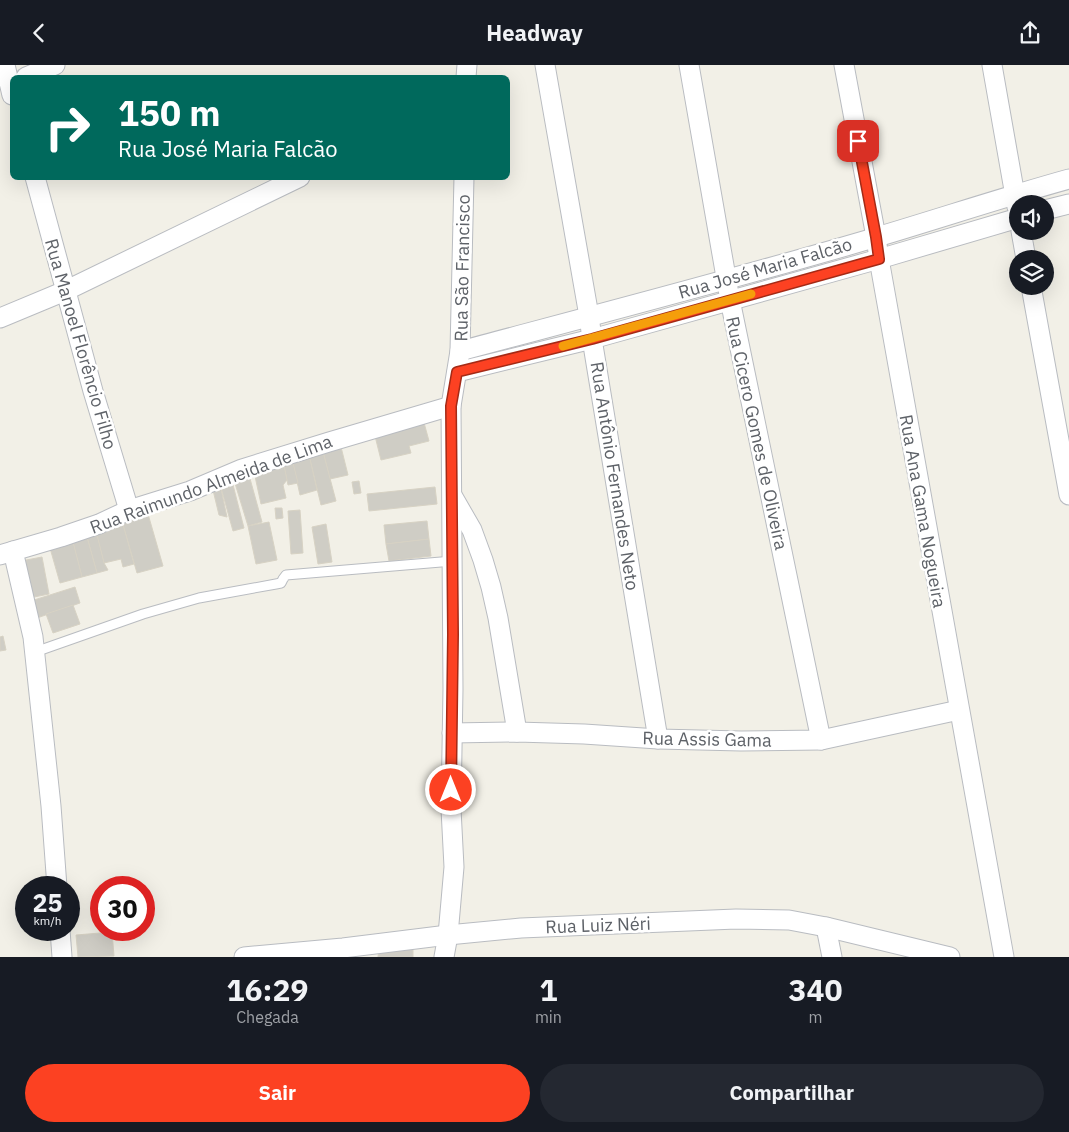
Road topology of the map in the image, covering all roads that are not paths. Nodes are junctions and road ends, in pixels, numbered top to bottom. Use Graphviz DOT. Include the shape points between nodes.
graph roads {
  1 [pos="55,65"];
  2 [pos="545,65"];
  3 [pos="689,65"];
  4 [pos="844,65"];
  5 [pos="992,65"];
  6 [pos="35,75"];
  7 [pos="1069,179"];
  8 [pos="36,180"];
  9 [pos="294,180"];
  10 [pos="464,180"];
  11 [pos="1015,195"];
  12 [pos="1032,195"];
  13 [pos="1009,204"];
  14 [pos="1069,204"];
  15 [pos="1054,208"];
  16 [pos="1009,221"];
  17 [pos="876,237"];
  18 [pos="879,259"];
  19 [pos="727,279"];
  20 [pos="65,291"];
  21 [pos="1033,295"];
  22 [pos="730,300"];
  23 [pos="590,316"];
  24 [pos="0,318"];
  25 [pos="592,339"];
  26 [pos="460,351"];
  27 [pos="457,372"];
  28 [pos="451,406"];
  29 [pos="1069,495"];
  30 [pos="452,496"];
  31 [pos="129,510"];
  32 [pos="7,553"];
  33 [pos="453,561"];
  34 [pos="35,652"];
  35 [pos="959,710"];
  36 [pos="517,732"];
  37 [pos="452,733"];
  38 [pos="658,739"];
  39 [pos="821,740"];
  40 [pos="56,876"];
  41 [pos="826,927"];
  42 [pos="448,935"];
  43 [pos="61,941"];
  44 [pos="62,957"];
  45 [pos="244,957"];
  46 [pos="444,957"];
  47 [pos="832,957"];
  48 [pos="950,957"];
  49 [pos="1004,957"];
  1 -- 6 [label="street"];
  2 -- 23 [label="street, Rua Antônio Fernandes Neto"];
  3 -- 19 [label="street, Rua Cicero Gomes de Oliveira"];
  4 -- 17 [label="street, Rua Ana Gama Nogueira"];
  5 -- 11 [label="street"];
  7 -- 12 [label="street, Rua José Maria Falcão"];
  8 -- 20 [label="street, Rua Manoel Florêncio Filho"];
  9 -- 20 [label="street"];
  10 -- 26 [label="street, Rua São Francisco"];
  13 -- 17 [label="street, Rua José Maria Falcão"];
  14 -- 15 [label="street"];
  16 -- 18 [label="street, Rua José Maria Falcão"];
  17 -- 18 [label="street, Rua Ana Gama Nogueira"];
  17 -- 19 [label="street, Rua José Maria Falcão"];
  18 -- 22 [label="street, Rua José Maria Falcão"];
  18 -- 35 [label="street, Rua Ana Gama Nogueira"];
  19 -- 22 [label="street, Rua Cicero Gomes de Oliveira"];
  19 -- 23 [label="street, Rua José Maria Falcão"];
  20 -- 24 [label="street"];
  20 -- 31 [label="street, Rua Manoel Florêncio Filho"];
  21 -- 29 [label="street"];
  22 -- 25 [label="street, Rua José Maria Falcão"];
  22 -- 39 [label="street, Rua Cicero Gomes de Oliveira"];
  23 -- 25 [label="street, Rua Antônio Fernandes Neto"];
  23 -- 26 [label="street, Rua José Maria Falcão"];
  25 -- 27 [label="street, Rua José Maria Falcão"];
  25 -- 38 [label="street, Rua Antônio Fernandes Neto"];
  26 -- 27 [label="street, Rua São Francisco"];
  27 -- 28 [label="street, Rua São Francisco"];
  28 -- 30 [label="street, Rua São Francisco"];
  28 -- 31 [label="street, Rua Raimundo Almeida de Lima" via="329,441"];
  30 -- 33 [label="street, Rua São Francisco"];
  30 -- 36 [label="street" via="472,530 484,560"];
  31 -- 32 [label="street, Rua Raimundo Almeida de Lima" via="99,524"];
  32 -- 34 [label="street"];
  33 -- 34 [label="lane" via="286,575 282,583 276,585 199,598"];
  33 -- 37 [label="street, Rua São Francisco"];
  34 -- 40 [label="street"];
  35 -- 39 [label="street, Rua Assis Gama"];
  35 -- 49 [label="street, Rua Ana Gama Nogueira"];
  36 -- 37 [label="street, Rua Assis Gama"];
  36 -- 38 [label="street, Rua Assis Gama"];
  37 -- 42 [label="street, Rua São Francisco" via="454,867"];
  38 -- 39 [label="street, Rua Assis Gama"];
  41 -- 42 [label="street, Rua Luiz Néri" via="789,920 736,919"];
  41 -- 47 [label="street"];
  41 -- 48 [label="street, Rua Luiz Néri"];
  42 -- 45 [label="street, Rua Luiz Néri"];
  42 -- 46 [label="street, Rua São Francisco"];
  43 -- 44 [label="street"];
}
